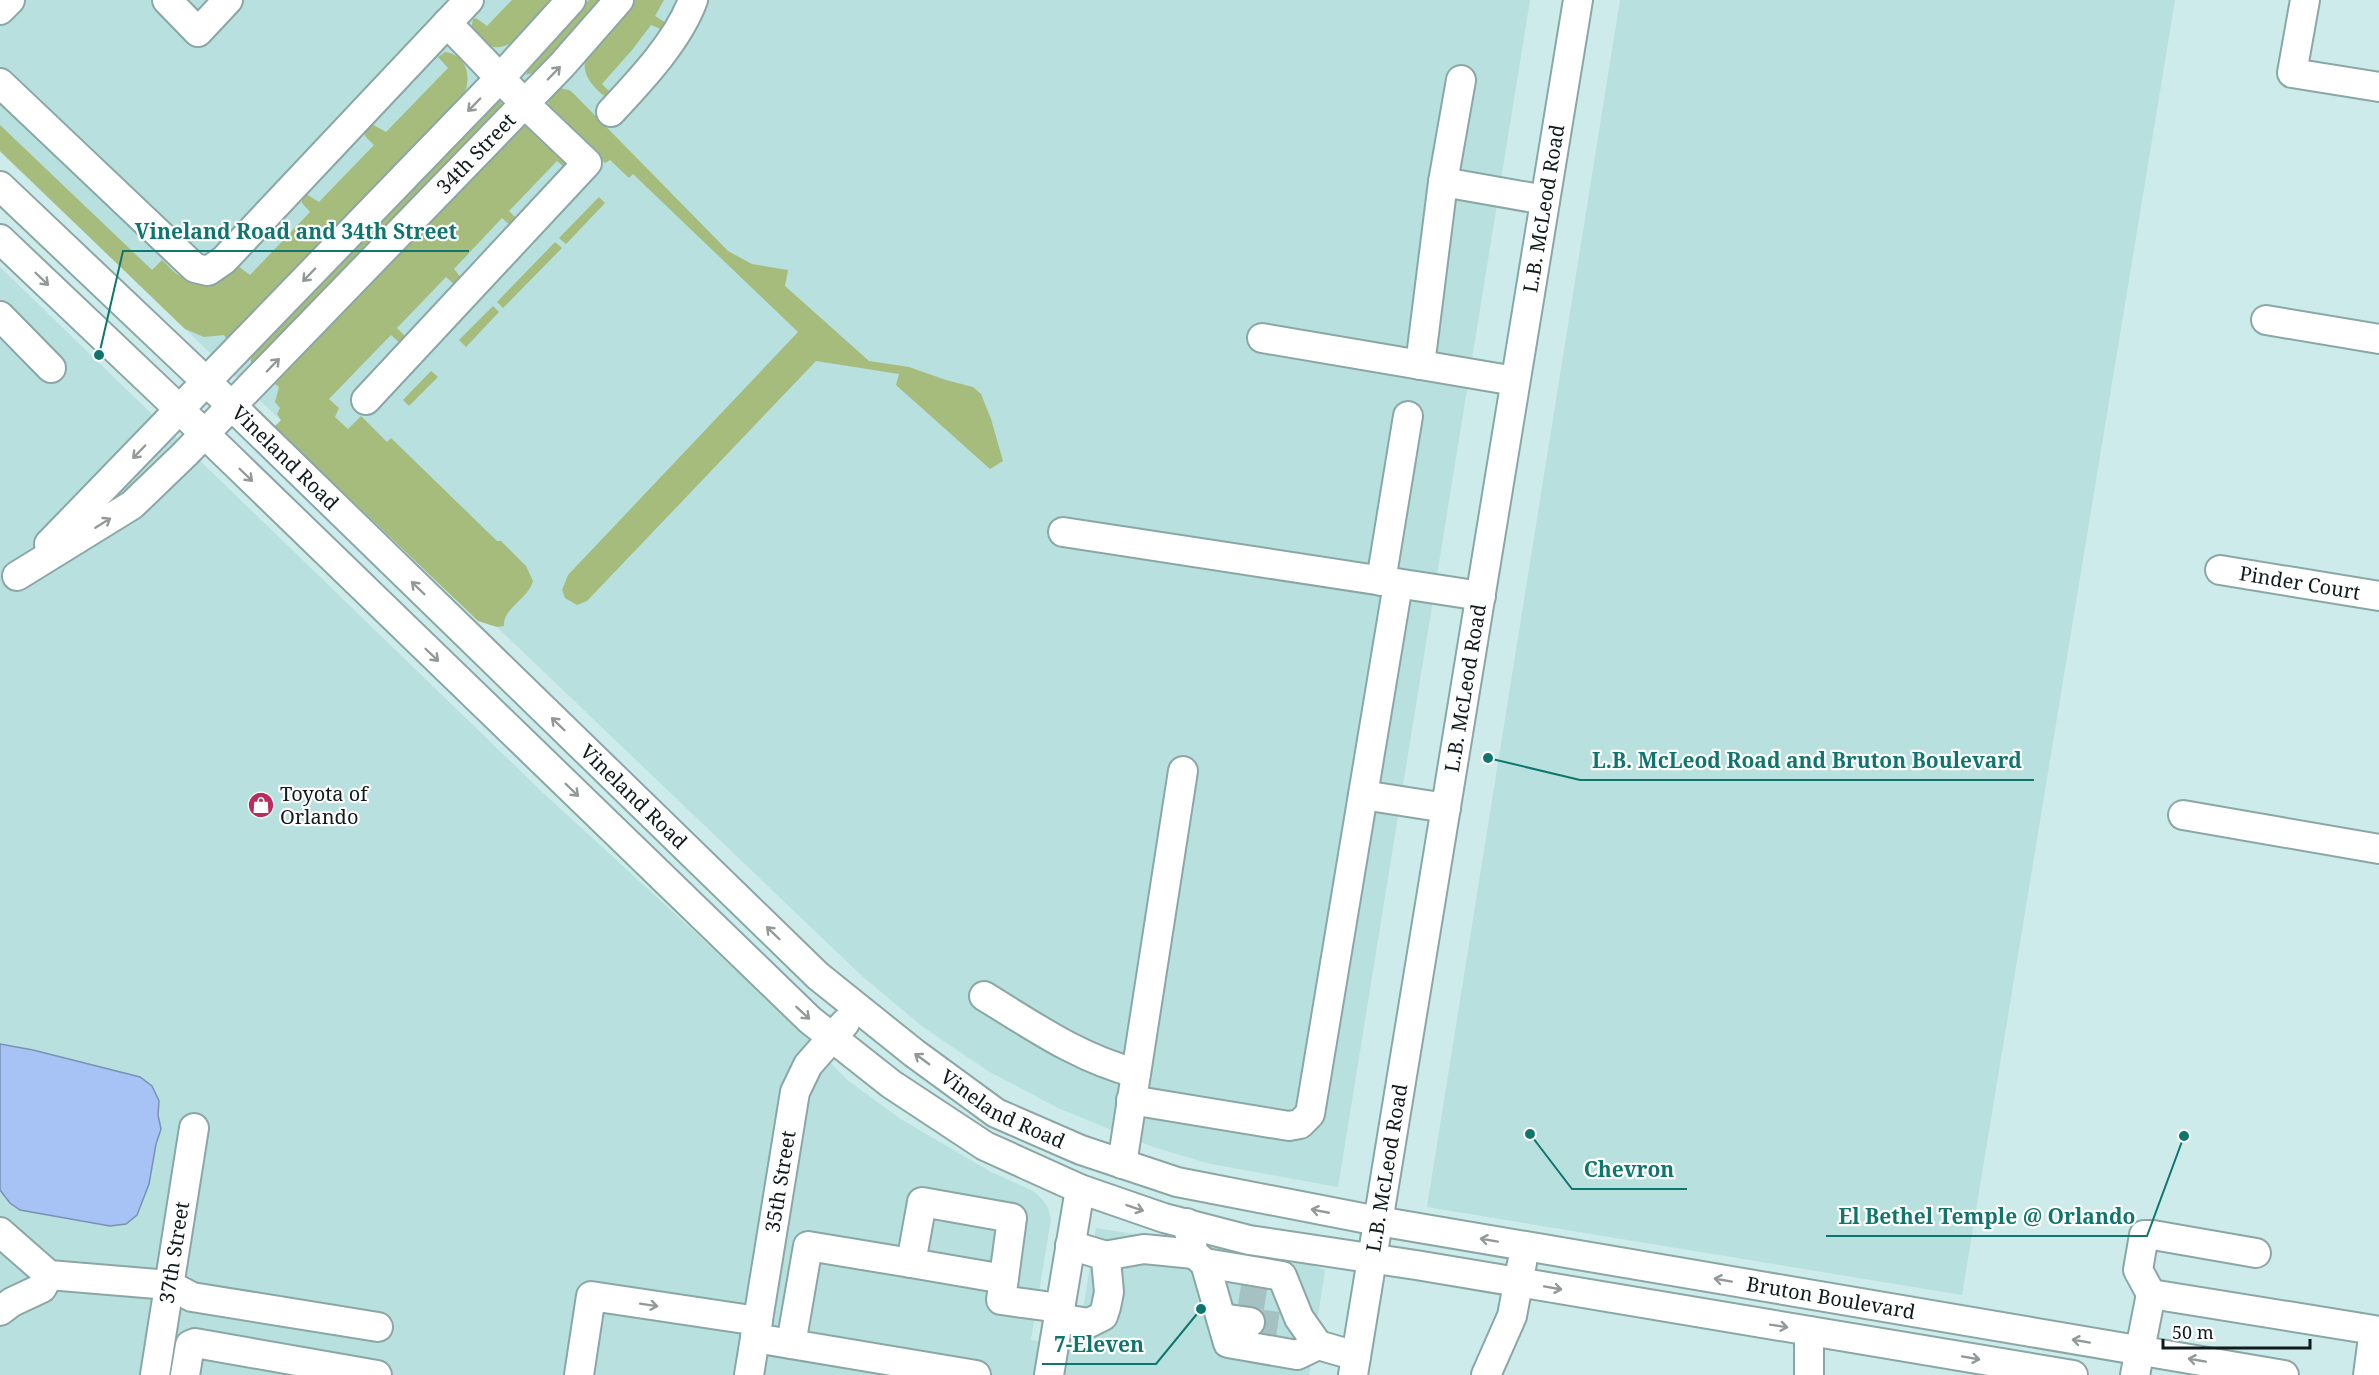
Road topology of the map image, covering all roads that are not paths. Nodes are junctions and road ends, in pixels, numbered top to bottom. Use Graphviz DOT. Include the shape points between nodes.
graph roads {
  1 [pos="10,0"];
  2 [pos="167,0"];
  3 [pos="228,0"];
  4 [pos="469,0"];
  5 [pos="571,0"];
  6 [pos="619,0"];
  7 [pos="693,0"];
  8 [pos="1578,0"];
  9 [pos="2305,0"];
  10 [pos="0,10"];
  11 [pos="447,23"];
  12 [pos="501,77"];
  13 [pos="1461,80"];
  14 [pos="0,83"];
  15 [pos="2379,87"];
  16 [pos="525,104"];
  17 [pos="611,112"];
  18 [pos="1443,182"];
  19 [pos="0,186"];
  20 [pos="1545,200"];
  21 [pos="0,239"];
  22 [pos="0,316"];
  23 [pos="2266,320"];
  24 [pos="1262,338"];
  25 [pos="2379,339"];
  26 [pos="1420,365"];
  27 [pos="51,368"];
  28 [pos="1515,381"];
  29 [pos="206,383"];
  30 [pos="366,400"];
  31 [pos="233,407"];
  32 [pos="179,409"];
  33 [pos="1408,416"];
  34 [pos="204,435"];
  35 [pos="1063,532"];
  36 [pos="2220,570"];
  37 [pos="1389,582"];
  38 [pos="1480,596"];
  39 [pos="2379,597"];
  40 [pos="1183,771"];
  41 [pos="1363,795"];
  42 [pos="1446,808"];
  43 [pos="2184,815"];
  44 [pos="2379,849"];
  45 [pos="984,996"];
  46 [pos="860,1010"];
  47 [pos="831,1037"];
  48 [pos="1134,1087"];
  49 [pos="194,1128"];
  50 [pos="1122,1164"];
  51 [pos="1080,1189"];
  52 [pos="1378,1221"];
  53 [pos="1187,1223"];
  54 [pos="0,1232"];
  55 [pos="1070,1245"];
  56 [pos="1525,1246"];
  57 [pos="2256,1253"];
  58 [pos="1104,1256"];
  59 [pos="1371,1258"];
  60 [pos="911,1263"];
  61 [pos="49,1275"];
  62 [pos="1004,1279"];
  63 [pos="1235,1282"];
  64 [pos="1519,1282"];
  65 [pos="169,1285"];
  66 [pos="2151,1294"];
  67 [pos="0,1311"];
  68 [pos="1059,1313"];
  69 [pos="1221,1318"];
  70 [pos="1250,1322"];
  71 [pos="1278,1326"];
  72 [pos="378,1327"];
  73 [pos="756,1329"];
  74 [pos="1809,1331"];
  75 [pos="2377,1331"];
  76 [pos="1313,1338"];
  77 [pos="791,1344"];
  78 [pos="2137,1363"];
  79 [pos="1355,1366"];
  80 [pos="925,1371"];
  81 [pos="155,1375"];
  82 [pos="184,1375"];
  83 [pos="377,1375"];
  84 [pos="579,1375"];
  85 [pos="749,1375"];
  86 [pos="976,1375"];
  87 [pos="1049,1375"];
  88 [pos="1486,1375"];
  89 [pos="1809,1375"];
  90 [pos="2073,1375"];
  91 [pos="2284,1375"];
  92 [pos="2368,1375"];
  1 -- 10 [label="street"];
  2 -- 3 [label="street" via="198,32"];
  4 -- 11 [label="street"];
  5 -- 12 [label="street, 34th Street"];
  16 -- 6 [label="street, 34th Street, one-way"];
  7 -- 17 [label="street" via="686,17 639,82"];
  8 -- 20 [label="street, L.B. McLeod Road"];
  9 -- 15 [label="street" via="2292,73"];
  11 -- 12 [label="street"];
  11 -- 14 [label="street" via="224,260 208,272 195,268"];
  12 -- 16 [label="street"];
  12 -- 29 [label="street, 34th Street, one-way"];
  13 -- 18 [label="street"];
  16 -- 30 [label="street" via="587,163"];
  31 -- 16 [label="street, 34th Street, one-way"];
  18 -- 20 [label="street"];
  18 -- 26 [label="street"];
  19 -- 29 [label="street, Vineland Road"];
  20 -- 28 [label="street, L.B. McLeod Road"];
  21 -- 32 [label="street, Vineland Road, one-way"];
  22 -- 27 [label="street"];
  23 -- 25 [label="street"];
  24 -- 26 [label="street"];
  26 -- 28 [label="street"];
  28 -- 38 [label="street, L.B. McLeod Road"];
  29 -- 31 [label="street, Vineland Road"];
  29 -- 32 [label="street, 34th Street"];
  31 -- 34 [label="street, 34th Street"];
  46 -- 31 [label="street, Vineland Road, one-way" via="818,976"];
  32 -- 34 [label="street, Vineland Road"];
  32 -- 34 [label="street, 34th Street, one-way" via="17,576 132,505"];
  33 -- 37 [label="street"];
  34 -- 47 [label="street, Vineland Road, one-way"];
  35 -- 37 [label="street"];
  36 -- 39 [label="street, Pinder Court"];
  37 -- 38 [label="street"];
  37 -- 41 [label="street"];
  38 -- 42 [label="street, L.B. McLeod Road"];
  40 -- 48 [label="street"];
  41 -- 42 [label="street"];
  41 -- 48 [label="street" via="1310,1114 1300,1124 1289,1126"];
  42 -- 52 [label="street, L.B. McLeod Road"];
  43 -- 44 [label="street"];
  45 -- 48 [label="street" via="1084,1055 1114,1068"];
  46 -- 47 [label="street, 35th Street"];
  50 -- 46 [label="street, Vineland Road, one-way" via="996,1113"];
  47 -- 51 [label="street, Vineland Road" via="891,1084 985,1146"];
  47 -- 73 [label="street, 35th Street" via="808,1065 795,1092"];
  48 -- 50 [label="street"];
  49 -- 65 [label="street, 37th Street"];
  52 -- 50 [label="street, Vineland Road, one-way" via="1178,1182"];
  51 -- 53 [label="street, Vineland Road, one-way"];
  51 -- 55 [label="street"];
  56 -- 52 [label="street, Bruton Boulevard, one-way"];
  52 -- 59 [label="street, L.B. McLeod Road"];
  53 -- 59 [label="street, Vineland Road" via="1250,1240"];
  53 -- 63 [label="street"];
  54 -- 61 [label="street"];
  55 -- 58 [label="street"];
  55 -- 68 [label="street"];
  56 -- 64 [label="street"];
  78 -- 56 [label="street, Bruton Boulevard, one-way"];
  57 -- 66 [label="street" via="2144,1235 2138,1270"];
  58 -- 63 [label="street" via="1144,1249"];
  58 -- 68 [label="street" via="1109,1292 1103,1316 1089,1323"];
  59 -- 64 [label="street, Bruton Boulevard"];
  59 -- 79 [label="street, L.B. McLeod Road"];
  60 -- 62 [label="street"];
  60 -- 62 [label="street" via="922,1202 1012,1218"];
  60 -- 77 [label="street" via="808,1246"];
  61 -- 65 [label="street"];
  61 -- 67 [label="street" via="42,1288"];
  62 -- 68 [label="street" via="1001,1300"];
  63 -- 69 [label="street"];
  63 -- 76 [label="street" via="1299,1318"];
  64 -- 74 [label="street, Bruton Boulevard, one-way"];
  64 -- 88 [label="street" via="1512,1316"];
  65 -- 72 [label="street" via="192,1297"];
  65 -- 81 [label="street, 37th Street"];
  66 -- 75 [label="street"];
  66 -- 78 [label="street"];
  68 -- 87 [label="street"];
  69 -- 70 [label="street"];
  69 -- 76 [label="street" via="1228,1343 1297,1355"];
  71 -- 76 [label="street"];
  73 -- 77 [label="street"];
  84 -- 73 [label="street, one-way" via="591,1296"];
  73 -- 85 [label="street, 35th Street"];
  74 -- 89 [label="street"];
  74 -- 90 [label="street, Bruton Boulevard, one-way"];
  75 -- 92 [label="street"];
  76 -- 79 [label="street"];
  77 -- 80 [label="street"];
  91 -- 78 [label="street, Bruton Boulevard, one-way"];
  80 -- 86 [label="street"];
  82 -- 83 [label="street" via="190,1345 195,1343"];
}
